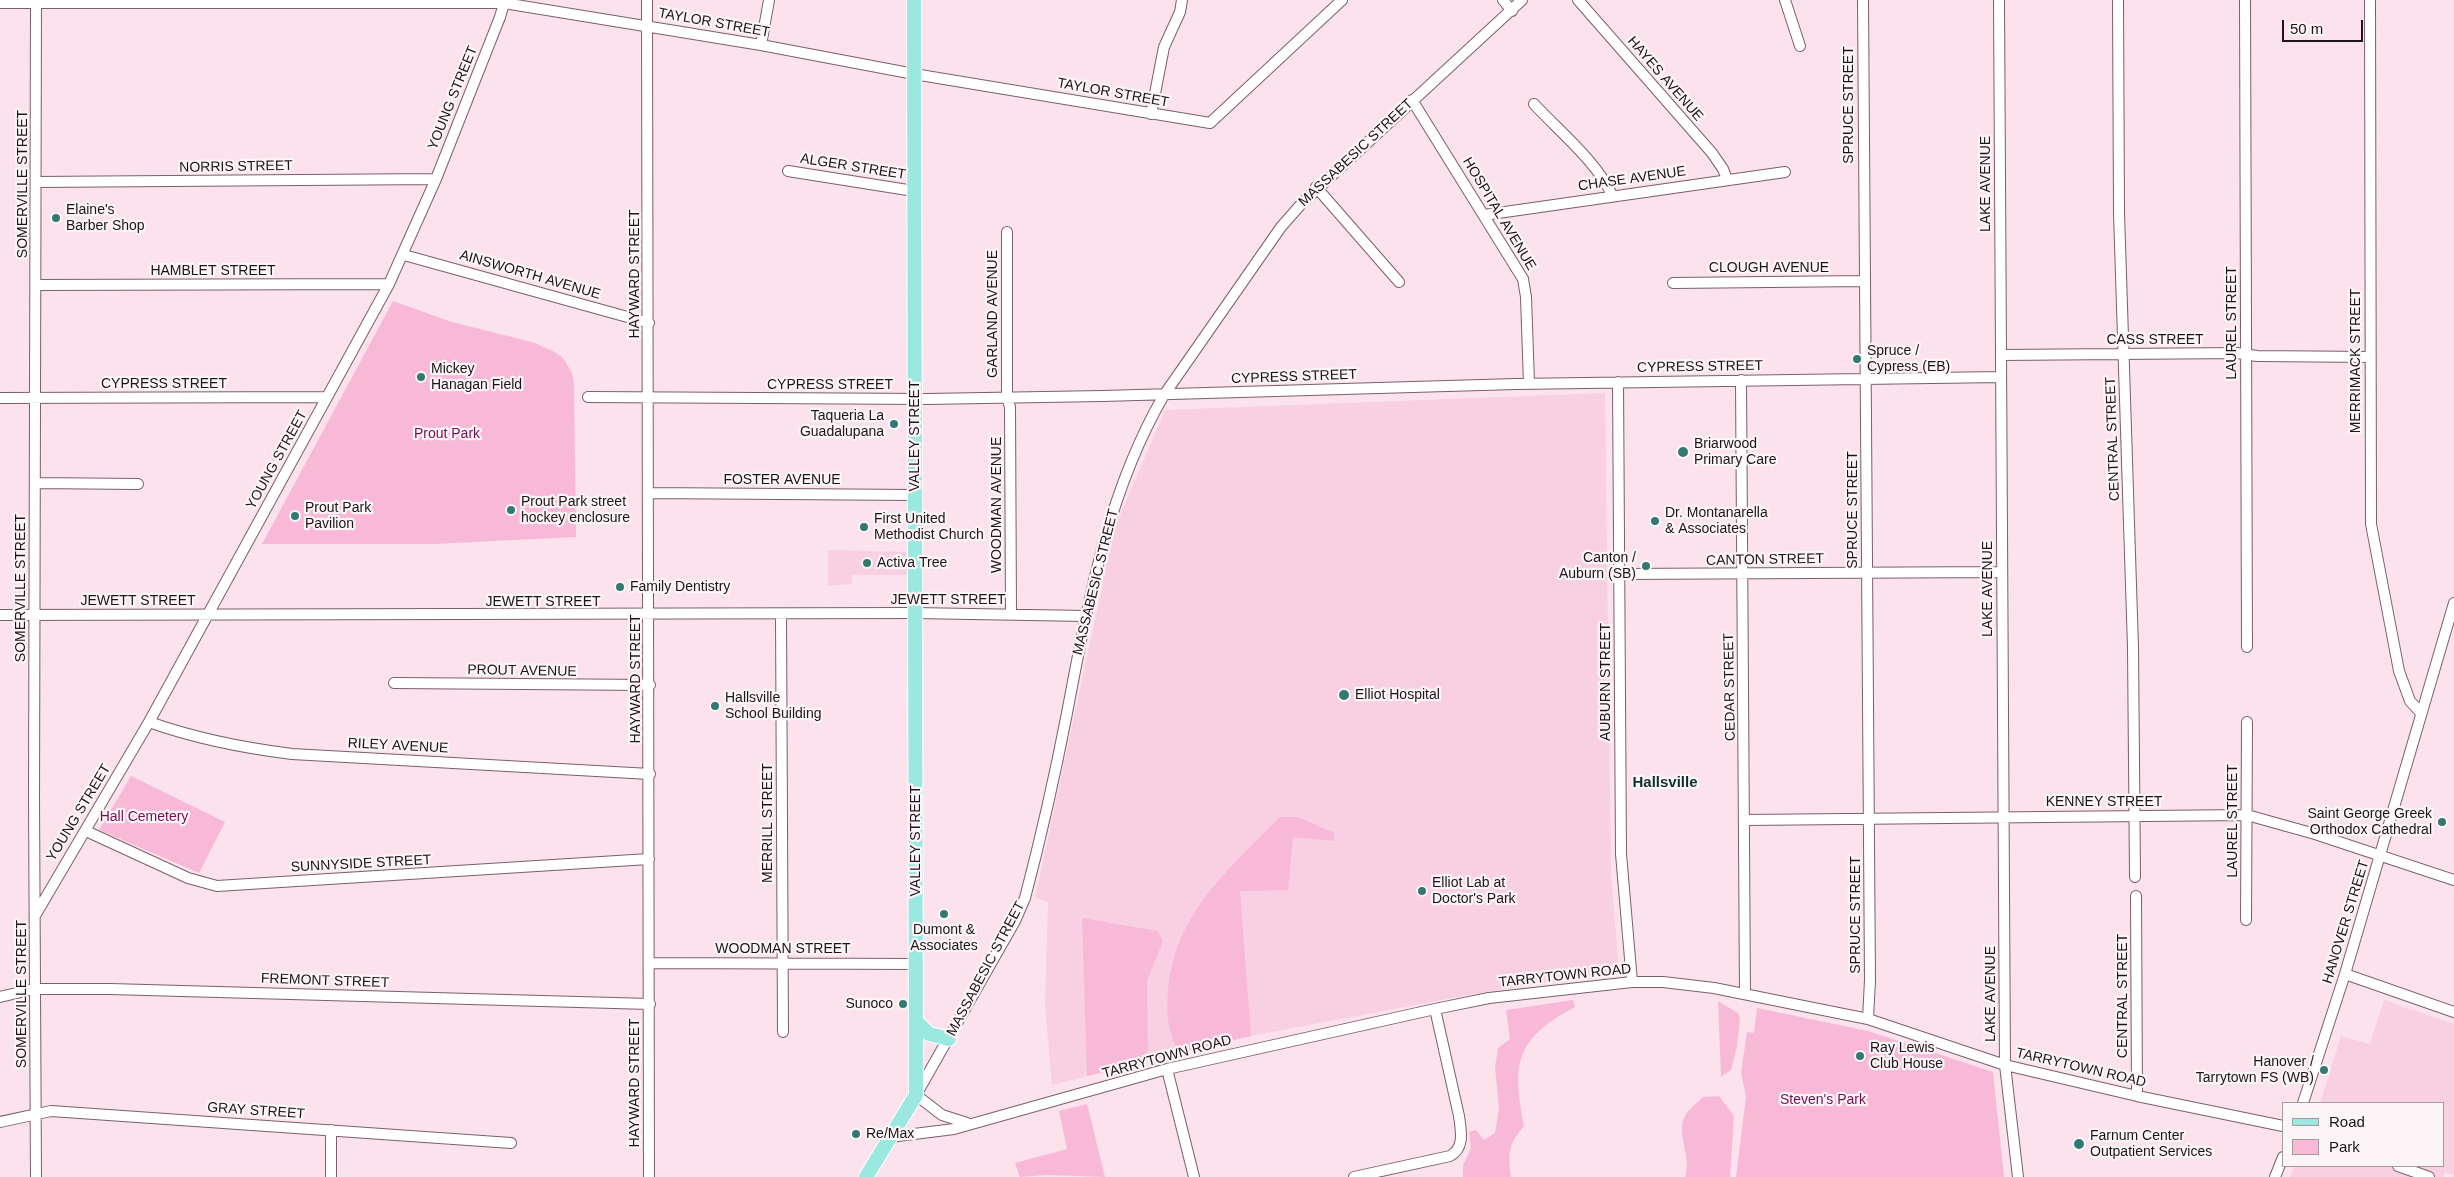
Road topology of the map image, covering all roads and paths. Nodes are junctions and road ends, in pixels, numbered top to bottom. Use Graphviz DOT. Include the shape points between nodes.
graph roads {
  1 [pos="647,0"];
  2 [pos="769,0"];
  3 [pos="914,0"];
  4 [pos="1182,0"];
  5 [pos="1342,0"];
  6 [pos="1503,0"];
  7 [pos="1522,0"];
  8 [pos="1578,0"];
  9 [pos="1784,0"];
  10 [pos="1863,0"];
  11 [pos="1999,0"];
  12 [pos="2118,0"];
  13 [pos="2245,0"];
  14 [pos="2370,0"];
  15 [pos="349,1"];
  16 [pos="36,2"];
  17 [pos="198,2"];
  18 [pos="504,2"];
  19 [pos="0,3"];
  20 [pos="1512,11"];
  21 [pos="647,26"];
  22 [pos="761,45"];
  23 [pos="1800,46"];
  24 [pos="914,74"];
  25 [pos="1412,100"];
  26 [pos="1534,104"];
  27 [pos="1151,114"];
  28 [pos="788,171"];
  29 [pos="1785,172"];
  30 [pos="436,179"];
  31 [pos="1726,179"];
  32 [pos="36,182"];
  33 [pos="1316,187"];
  34 [pos="914,191"];
  35 [pos="1612,195"];
  36 [pos="1484,215"];
  37 [pos="1007,232"];
  38 [pos="404,254"];
  39 [pos="1398,282"];
  40 [pos="1673,282"];
  41 [pos="1865,282"];
  42 [pos="389,284"];
  43 [pos="36,285"];
  44 [pos="649,323"];
  45 [pos="2124,353"];
  46 [pos="2001,354"];
  47 [pos="2246,354"];
  48 [pos="2370,357"];
  49 [pos="2001,377"];
  50 [pos="1866,379"];
  51 [pos="1741,380"];
  52 [pos="1618,382"];
  53 [pos="1529,384"];
  54 [pos="1164,395"];
  55 [pos="328,397"];
  56 [pos="588,397"];
  57 [pos="1007,397"];
  58 [pos="0,398"];
  59 [pos="36,398"];
  60 [pos="649,398"];
  61 [pos="915,399"];
  62 [pos="35,483"];
  63 [pos="138,484"];
  64 [pos="649,493"];
  65 [pos="914,494"];
  66 [pos="1867,572"];
  67 [pos="2001,572"];
  68 [pos="1620,574"];
  69 [pos="1743,574"];
  70 [pos="2454,603"];
  71 [pos="914,613"];
  72 [pos="781,614"];
  73 [pos="1011,614"];
  74 [pos="0,615"];
  75 [pos="35,615"];
  76 [pos="208,615"];
  77 [pos="650,616"];
  78 [pos="1086,616"];
  79 [pos="2247,647"];
  80 [pos="394,683"];
  81 [pos="650,685"];
  82 [pos="2421,713"];
  83 [pos="149,722"];
  84 [pos="2247,722"];
  85 [pos="650,774"];
  86 [pos="2247,815"];
  87 [pos="2004,816"];
  88 [pos="2134,816"];
  89 [pos="1869,818"];
  90 [pos="1745,820"];
  91 [pos="86,831"];
  92 [pos="2381,855"];
  93 [pos="649,859"];
  94 [pos="2136,877"];
  95 [pos="2454,880"];
  96 [pos="2136,896"];
  97 [pos="35,915"];
  98 [pos="2246,920"];
  99 [pos="782,962"];
  100 [pos="650,963"];
  101 [pos="917,964"];
  102 [pos="2345,974"];
  103 [pos="1632,982"];
  104 [pos="34,989"];
  105 [pos="1745,994"];
  106 [pos="0,996"];
  107 [pos="650,1004"];
  108 [pos="1434,1009"];
  109 [pos="2454,1012"];
  110 [pos="1868,1019"];
  111 [pos="917,1022"];
  112 [pos="783,1032"];
  113 [pos="949,1039"];
  114 [pos="2005,1065"];
  115 [pos="1167,1069"];
  116 [pos="916,1095"];
  117 [pos="2137,1096"];
  118 [pos="2303,1102"];
  119 [pos="36,1114"];
  120 [pos="0,1122"];
  121 [pos="968,1124"];
  122 [pos="2282,1126"];
  123 [pos="331,1130"];
  124 [pos="890,1138"];
  125 [pos="512,1143"];
  126 [pos="2282,1160"];
  127 [pos="2401,1167"];
  128 [pos="36,1177"];
  129 [pos="331,1177"];
  130 [pos="648,1177"];
  131 [pos="866,1177"];
  132 [pos="1194,1177"];
  133 [pos="1354,1177"];
  134 [pos="2018,1177"];
  135 [pos="2275,1177"];
  136 [pos="2429,1177"];
  1 -- 21 [label="street, HAYWARD STREET"];
  2 -- 22 [label="street"];
  3 -- 24 [label="main road, VALLEY STREET"];
  4 -- 27 [label="street" via="1164,47"];
  5 -- 27 [label="street, TAYLOR STREET" via="1210,123"];
  6 -- 20 [label="street"];
  7 -- 20 [label="street, MASSABESIC STREET"];
  8 -- 31 [label="street, HAYES AVENUE" via="1712,153"];
  9 -- 23 [label="street"];
  10 -- 41 [label="street, SPRUCE STREET"];
  11 -- 46 [label="street, LAKE AVENUE"];
  12 -- 45 [label="street, CENTRAL STREET" via="2119,213"];
  13 -- 47 [label="street, LAUREL STREET"];
  14 -- 48 [label="street, MERRIMACK STREET"];
  15 -- 17 [label="street, TAYLOR STREET"];
  15 -- 18 [label="street, TAYLOR STREET"];
  16 -- 17 [label="street, TAYLOR STREET"];
  16 -- 19 [label="street, TAYLOR STREET"];
  16 -- 32 [label="street, SOMERVILLE STREET"];
  18 -- 21 [label="street, TAYLOR STREET"];
  18 -- 30 [label="street, YOUNG STREET"];
  20 -- 25 [label="street, MASSABESIC STREET"];
  21 -- 22 [label="street, TAYLOR STREET"];
  21 -- 44 [label="street, HAYWARD STREET"];
  22 -- 24 [label="street, TAYLOR STREET"];
  24 -- 27 [label="street, TAYLOR STREET"];
  24 -- 34 [label="main road, VALLEY STREET"];
  25 -- 33 [label="street, MASSABESIC STREET"];
  25 -- 36 [label="street, HOSPITAL AVENUE"];
  26 -- 35 [label="street" via="1594,168"];
  28 -- 34 [label="street, ALGER STREET"];
  29 -- 31 [label="street, CHASE AVENUE"];
  30 -- 32 [label="street, NORRIS STREET"];
  30 -- 38 [label="street, YOUNG STREET"];
  31 -- 35 [label="street, CHASE AVENUE"];
  32 -- 43 [label="street, SOMERVILLE STREET"];
  33 -- 39 [label="street"];
  33 -- 54 [label="street, MASSABESIC STREET" via="1280,227"];
  34 -- 61 [label="main road, VALLEY STREET"];
  35 -- 36 [label="street, CHASE AVENUE"];
  36 -- 53 [label="street, HOSPITAL AVENUE" via="1525,287"];
  37 -- 57 [label="street, GARLAND AVENUE"];
  38 -- 42 [label="street, YOUNG STREET"];
  38 -- 44 [label="street, AINSWORTH AVENUE"];
  40 -- 41 [label="street, CLOUGH AVENUE"];
  41 -- 50 [label="street, SPRUCE STREET"];
  42 -- 43 [label="street, HAMBLET STREET"];
  42 -- 55 [label="street, YOUNG STREET"];
  43 -- 59 [label="street, SOMERVILLE STREET"];
  44 -- 60 [label="street, HAYWARD STREET"];
  45 -- 46 [label="street, CASS STREET"];
  45 -- 47 [label="street, CASS STREET"];
  45 -- 88 [label="street, CENTRAL STREET" via="2133,647"];
  46 -- 49 [label="street, LAKE AVENUE"];
  47 -- 48 [label="street, CASS STREET"];
  47 -- 79 [label="street, LAUREL STREET"];
  48 -- 82 [label="street, MERRIMACK STREET" via="2372,537 2399,671 2410,701"];
  49 -- 50 [label="street, CYPRESS STREET"];
  49 -- 67 [label="street, LAKE AVENUE"];
  50 -- 51 [label="street, CYPRESS STREET"];
  50 -- 66 [label="street, SPRUCE STREET"];
  51 -- 52 [label="street, CYPRESS STREET"];
  51 -- 69 [label="street, CEDAR STREET"];
  52 -- 53 [label="street, CYPRESS STREET"];
  52 -- 68 [label="street, AUBURN STREET"];
  53 -- 54 [label="street, CYPRESS STREET"];
  54 -- 57 [label="street, CYPRESS STREET"];
  54 -- 78 [label="street, MASSABESIC STREET" via="1140,440 1114,506"];
  55 -- 59 [label="street, CYPRESS STREET"];
  55 -- 76 [label="street, YOUNG STREET"];
  56 -- 60 [label="street, CYPRESS STREET"];
  57 -- 61 [label="street, CYPRESS STREET"];
  57 -- 73 [label="street, WOODMAN AVENUE" via="1010,406"];
  58 -- 59 [label="street, CYPRESS STREET"];
  59 -- 62 [label="street, SOMERVILLE STREET"];
  60 -- 61 [label="street, CYPRESS STREET"];
  60 -- 64 [label="street, HAYWARD STREET"];
  61 -- 65 [label="main road, VALLEY STREET"];
  62 -- 63 [label="street"];
  62 -- 75 [label="street, SOMERVILLE STREET"];
  64 -- 65 [label="street, FOSTER AVENUE"];
  64 -- 77 [label="street, HAYWARD STREET"];
  65 -- 71 [label="main road, VALLEY STREET"];
  66 -- 67 [label="street, CANTON STREET"];
  66 -- 69 [label="street, CANTON STREET"];
  66 -- 89 [label="street, SPRUCE STREET"];
  67 -- 87 [label="street, LAKE AVENUE"];
  68 -- 69 [label="street, CANTON STREET"];
  68 -- 103 [label="street, AUBURN STREET" via="1621,854"];
  69 -- 90 [label="street, CEDAR STREET"];
  70 -- 82 [label="street, HANOVER STREET"];
  71 -- 72 [label="street, JEWETT STREET"];
  71 -- 73 [label="street, JEWETT STREET"];
  71 -- 101 [label="main road, VALLEY STREET"];
  72 -- 77 [label="street, JEWETT STREET"];
  72 -- 99 [label="street, MERRILL STREET"];
  73 -- 78 [label="street, JEWETT STREET"];
  74 -- 75 [label="street, JEWETT STREET"];
  75 -- 76 [label="street, JEWETT STREET"];
  75 -- 97 [label="street, SOMERVILLE STREET"];
  76 -- 77 [label="street, JEWETT STREET"];
  76 -- 83 [label="street, YOUNG STREET"];
  77 -- 81 [label="street, HAYWARD STREET"];
  78 -- 113 [label="street, MASSABESIC STREET" via="1025,898 1015,922"];
  80 -- 81 [label="street, PROUT AVENUE"];
  81 -- 85 [label="street, HAYWARD STREET"];
  82 -- 92 [label="street, HANOVER STREET"];
  83 -- 85 [label="street, RILEY AVENUE" via="247,747 292,754"];
  83 -- 91 [label="street, YOUNG STREET"];
  84 -- 86 [label="street, LAUREL STREET"];
  85 -- 93 [label="street, HAYWARD STREET"];
  86 -- 88 [label="street, KENNEY STREET"];
  86 -- 92 [label="street, KENNEY STREET"];
  86 -- 98 [label="street, LAUREL STREET"];
  87 -- 88 [label="street, KENNEY STREET"];
  87 -- 89 [label="street, KENNEY STREET"];
  87 -- 114 [label="street, LAKE AVENUE"];
  88 -- 94 [label="street, CENTRAL STREET"];
  89 -- 90 [label="street, KENNEY STREET"];
  89 -- 110 [label="street, SPRUCE STREET"];
  90 -- 105 [label="street, CEDAR STREET"];
  91 -- 93 [label="street, SUNNYSIDE STREET" via="188,878 217,886"];
  91 -- 97 [label="street, YOUNG STREET"];
  92 -- 95 [label="street, KENNEY STREET"];
  92 -- 102 [label="street, HANOVER STREET"];
  93 -- 100 [label="street, HAYWARD STREET"];
  96 -- 117 [label="street, CENTRAL STREET"];
  97 -- 104 [label="street, SOMERVILLE STREET"];
  99 -- 100 [label="street, WOODMAN STREET"];
  99 -- 101 [label="street, WOODMAN STREET"];
  99 -- 112 [label="street, MERRILL STREET"];
  100 -- 107 [label="street, HAYWARD STREET"];
  101 -- 111 [label="main road, VALLEY STREET"];
  102 -- 109 [label="street"];
  102 -- 118 [label="street, HANOVER STREET"];
  103 -- 105 [label="street, TARRYTOWN ROAD" via="1689,984"];
  103 -- 108 [label="street, TARRYTOWN ROAD" via="1490,998"];
  104 -- 106 [label="street, FREMONT STREET"];
  104 -- 107 [label="street, FREMONT STREET"];
  104 -- 119 [label="street, SOMERVILLE STREET"];
  105 -- 110 [label="street, TARRYTOWN ROAD"];
  107 -- 130 [label="street, HAYWARD STREET"];
  108 -- 115 [label="street, TARRYTOWN ROAD"];
  108 -- 133 [label="street" via="1459,1116 1460,1148 1450,1156"];
  110 -- 114 [label="street, TARRYTOWN ROAD"];
  111 -- 113 [label="main road" via="929,1034"];
  111 -- 116 [label="main road, VALLEY STREET"];
  113 -- 116 [label="street, MASSABESIC STREET"];
  114 -- 117 [label="street, TARRYTOWN ROAD"];
  114 -- 134 [label="street, LAKE AVENUE"];
  115 -- 121 [label="street, TARRYTOWN ROAD"];
  115 -- 132 [label="street"];
  116 -- 121 [label="street" via="942,1115"];
  116 -- 124 [label="main road, MASSABESIC STREET"];
  117 -- 122 [label="street, TARRYTOWN ROAD"];
  119 -- 120 [label="street, GRAY STREET"];
  119 -- 123 [label="street, GRAY STREET" via="61,1112"];
  119 -- 128 [label="street, SOMERVILLE STREET"];
  121 -- 124 [label="street, TARRYTOWN ROAD"];
  123 -- 125 [label="street, GRAY STREET"];
  123 -- 129 [label="street"];
  124 -- 131 [label="main road, MASSABESIC STREET"];
  126 -- 135 [label="street"];
  127 -- 136 [label="street"];
}
